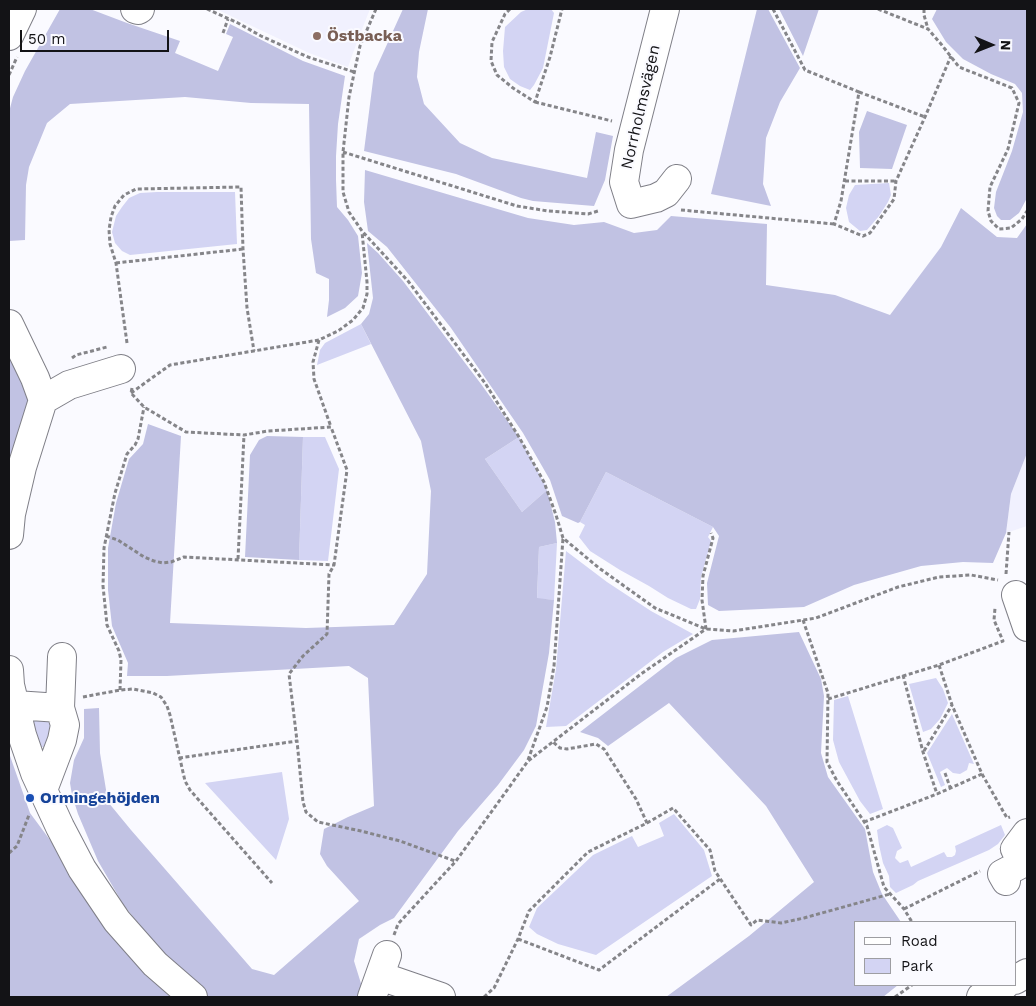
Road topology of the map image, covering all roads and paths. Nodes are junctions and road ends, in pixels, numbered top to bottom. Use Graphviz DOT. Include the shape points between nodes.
graph roads {
  1 [pos="22,9"];
  2 [pos="135,9"];
  3 [pos="140,9"];
  4 [pos="207,9"];
  5 [pos="376,9"];
  6 [pos="510,9"];
  7 [pos="562,9"];
  8 [pos="665,9"];
  9 [pos="773,9"];
  10 [pos="878,9"];
  11 [pos="924,9"];
  12 [pos="228,19"];
  13 [pos="928,29"];
  14 [pos="223,33"];
  15 [pos="9,36"];
  16 [pos="950,56"];
  17 [pos="354,72"];
  18 [pos="860,92"];
  19 [pos="536,102"];
  20 [pos="925,117"];
  21 [pos="615,122"];
  22 [pos="343,152"];
  23 [pos="677,178"];
  24 [pos="845,181"];
  25 [pos="896,181"];
  26 [pos="673,209"];
  27 [pos="598,211"];
  28 [pos="1027,211"];
  29 [pos="834,224"];
  30 [pos="362,231"];
  31 [pos="243,249"];
  32 [pos="116,263"];
  33 [pos="9,324"];
  34 [pos="319,340"];
  35 [pos="254,351"];
  36 [pos="69,361"];
  37 [pos="122,367"];
  38 [pos="43,400"];
  39 [pos="144,407"];
  40 [pos="331,427"];
  41 [pos="244,435"];
  42 [pos="711,532"];
  43 [pos="1009,532"];
  44 [pos="9,535"];
  45 [pos="106,536"];
  46 [pos="563,538"];
  47 [pos="238,559"];
  48 [pos="334,566"];
  49 [pos="1008,585"];
  50 [pos="802,620"];
  51 [pos="1027,627"];
  52 [pos="706,629"];
  53 [pos="1003,641"];
  54 [pos="62,657"];
  55 [pos="939,665"];
  56 [pos="9,670"];
  57 [pos="903,675"];
  58 [pos="120,690"];
  59 [pos="828,699"];
  60 [pos="68,703"];
  61 [pos="15,705"];
  62 [pos="952,705"];
  63 [pos="297,741"];
  64 [pos="553,742"];
  65 [pos="924,752"];
  66 [pos="179,758"];
  67 [pos="528,761"];
  68 [pos="945,773"];
  69 [pos="982,774"];
  70 [pos="950,787"];
  71 [pos="937,794"];
  72 [pos="37,799"];
  73 [pos="1004,814"];
  74 [pos="864,822"];
  75 [pos="647,823"];
  76 [pos="1027,833"];
  77 [pos="9,853"];
  78 [pos="456,861"];
  79 [pos="1010,869"];
  80 [pos="720,879"];
  81 [pos="272,883"];
  82 [pos="890,894"];
  83 [pos="904,909"];
  84 [pos="911,921"];
  85 [pos="518,939"];
  86 [pos="1027,973"];
  87 [pos="380,976"];
  88 [pos="1016,979"];
  89 [pos="911,986"];
  90 [pos="1003,986"];
  91 [pos="193,997"];
  92 [pos="441,997"];
  93 [pos="484,997"];
  94 [pos="895,997"];
  95 [pos="981,997"];
  1 -- 15 [label="street"];
  2 -- 3 [label="street"];
  4 -- 12 [label="path"];
  5 -- 17 [label="path" via="360,46"];
  6 -- 19 [label="path" via="492,42 492,61 498,75"];
  7 -- 19 [label="path"];
  8 -- 23 [label="street, Norrholmsvägen" via="629,150 624,182 631,204 666,193"];
  9 -- 18 [label="path" via="806,70"];
  10 -- 13 [label="path"];
  11 -- 13 [label="path"];
  12 -- 14 [label="path"];
  12 -- 17 [label="path" via="308,57"];
  13 -- 16 [label="path"];
  16 -- 20 [label="path"];
  16 -- 28 [label="path" via="959,67 1012,88 1019,103 1008,149 990,187 988,211 991,221 999,229 1011,228"];
  17 -- 22 [label="path"];
  18 -- 20 [label="path"];
  18 -- 24 [label="path"];
  19 -- 21 [label="path"];
  20 -- 25 [label="path"];
  22 -- 27 [label="path" via="517,206 588,214"];
  22 -- 30 [label="path" via="343,192 349,212"];
  24 -- 25 [label="path"];
  24 -- 29 [label="path"];
  25 -- 29 [label="path" via="894,199 870,232 863,236"];
  26 -- 29 [label="path"];
  30 -- 34 [label="path" via="367,282 362,308 353,320"];
  30 -- 46 [label="path" via="408,281 486,383 544,482"];
  31 -- 32 [label="path"];
  31 -- 32 [label="path" via="241,188 136,188 124,195 111,217 110,244"];
  31 -- 35 [label="path" via="246,308"];
  32 -- 37 [label="path" via="127,343"];
  33 -- 38 [label="street"];
  34 -- 35 [label="path"];
  34 -- 40 [label="path" via="313,362 314,379"];
  35 -- 37 [label="path" via="170,366"];
  36 -- 37 [label="path" via="76,356"];
  37 -- 38 [label="street" via="68,385"];
  37 -- 39 [label="path"];
  38 -- 44 [label="street" via="22,467"];
  39 -- 41 [label="path" via="186,432"];
  39 -- 45 [label="path" via="138,439 127,454 115,493"];
  40 -- 41 [label="path"];
  40 -- 48 [label="path" via="347,470"];
  41 -- 47 [label="path"];
  42 -- 52 [label="path" via="713,538 703,576"];
  43 -- 49 [label="path"];
  45 -- 47 [label="path" via="162,563 184,557"];
  45 -- 58 [label="path" via="103,586 107,626 121,660"];
  46 -- 52 [label="path" via="655,608"];
  46 -- 67 [label="path" via="554,666 547,707"];
  47 -- 48 [label="path"];
  48 -- 63 [label="path" via="329,574 327,634 289,674"];
  49 -- 50 [label="path" via="997,579 971,574 939,577"];
  49 -- 51 [label="street"];
  50 -- 52 [label="path" via="733,631"];
  50 -- 59 [label="path"];
  52 -- 64 [label="path"];
  53 -- 55 [label="path"];
  54 -- 60 [label="street"];
  55 -- 57 [label="path"];
  55 -- 62 [label="path"];
  56 -- 61 [label="street"];
  57 -- 59 [label="path"];
  57 -- 65 [label="path"];
  58 -- 60 [label="path"];
  58 -- 66 [label="path" via="144,690 161,697 170,715"];
  59 -- 74 [label="path" via="826,762"];
  60 -- 61 [label="street"];
  60 -- 72 [label="street" via="62,740"];
  61 -- 72 [label="street" via="35,773"];
  62 -- 65 [label="path"];
  62 -- 69 [label="path"];
  63 -- 66 [label="path"];
  63 -- 78 [label="path" via="303,802 306,812 318,822 400,841"];
  64 -- 67 [label="path"];
  64 -- 75 [label="path" via="560,748 596,744 604,750 636,799"];
  65 -- 71 [label="path"];
  66 -- 81 [label="path" via="190,790"];
  67 -- 78 [label="path"];
  68 -- 70 [label="path"];
  69 -- 70 [label="path"];
  69 -- 73 [label="path"];
  70 -- 71 [label="path"];
  71 -- 74 [label="path"];
  72 -- 77 [label="path" via="17,846"];
  72 -- 91 [label="street" via="60,827 82,870 117,921 155,964"];
  74 -- 82 [label="path" via="884,887"];
  75 -- 80 [label="path" via="673,808 710,850"];
  75 -- 85 [label="path" via="588,852 529,912"];
  76 -- 79 [label="street" via="1015,849"];
  78 -- 87 [label="path" via="398,924"];
  79 -- 83 [label="path"];
  80 -- 82 [label="path" via="751,925 758,920 781,923 804,918"];
  80 -- 85 [label="path" via="598,970"];
  82 -- 83 [label="path"];
  83 -- 84 [label="path"];
  85 -- 93 [label="path" via="494,988"];
  86 -- 88 [label="street"];
  87 -- 92 [label="street"];
  89 -- 94 [label="path"];
  90 -- 95 [label="street"];
}
